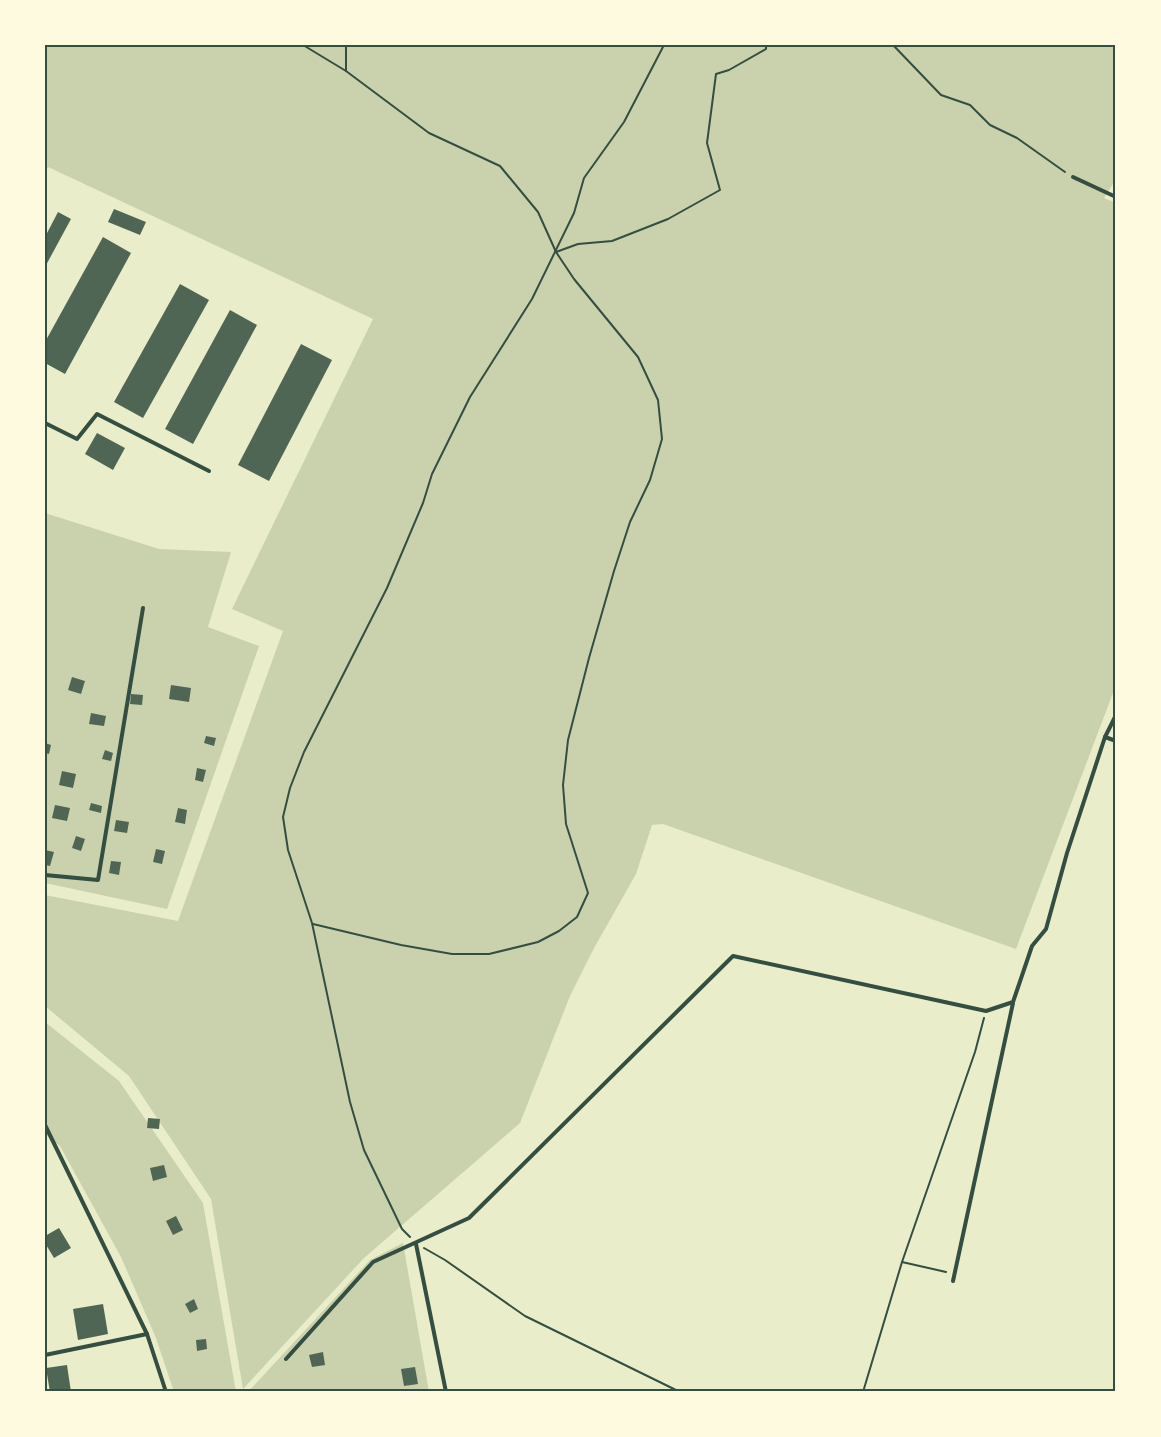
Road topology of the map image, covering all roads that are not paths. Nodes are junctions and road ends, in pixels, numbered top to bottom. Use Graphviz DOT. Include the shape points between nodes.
graph roads {
  1 [pos="1073,177"];
  2 [pos="1116,197"];
  3 [pos="45,423"];
  4 [pos="209,471"];
  5 [pos="143,608"];
  6 [pos="1116,715"];
  7 [pos="1106,736"];
  8 [pos="1116,741"];
  9 [pos="45,875"];
  10 [pos="1013,1002"];
  11 [pos="45,1125"];
  12 [pos="416,1244"];
  13 [pos="952,1281"];
  14 [pos="147,1334"];
  15 [pos="45,1355"];
  16 [pos="286,1359"];
  17 [pos="166,1392"];
  18 [pos="446,1392"];
  1 -- 2 [label="lane"];
  3 -- 4 [label="lane" via="77,439 97,414"];
  5 -- 9 [label="lane" via="98,880"];
  6 -- 7 [label="lane"];
  7 -- 8 [label="lane"];
  7 -- 10 [label="lane" via="1066,853 1046,929 1032,946"];
  10 -- 12 [label="lane" via="986,1011 733,957 469,1218"];
  10 -- 13 [label="lane"];
  11 -- 14 [label="lane"];
  12 -- 16 [label="lane" via="373,1262"];
  12 -- 18 [label="lane"];
  14 -- 15 [label="lane"];
  14 -- 17 [label="lane"];
}
